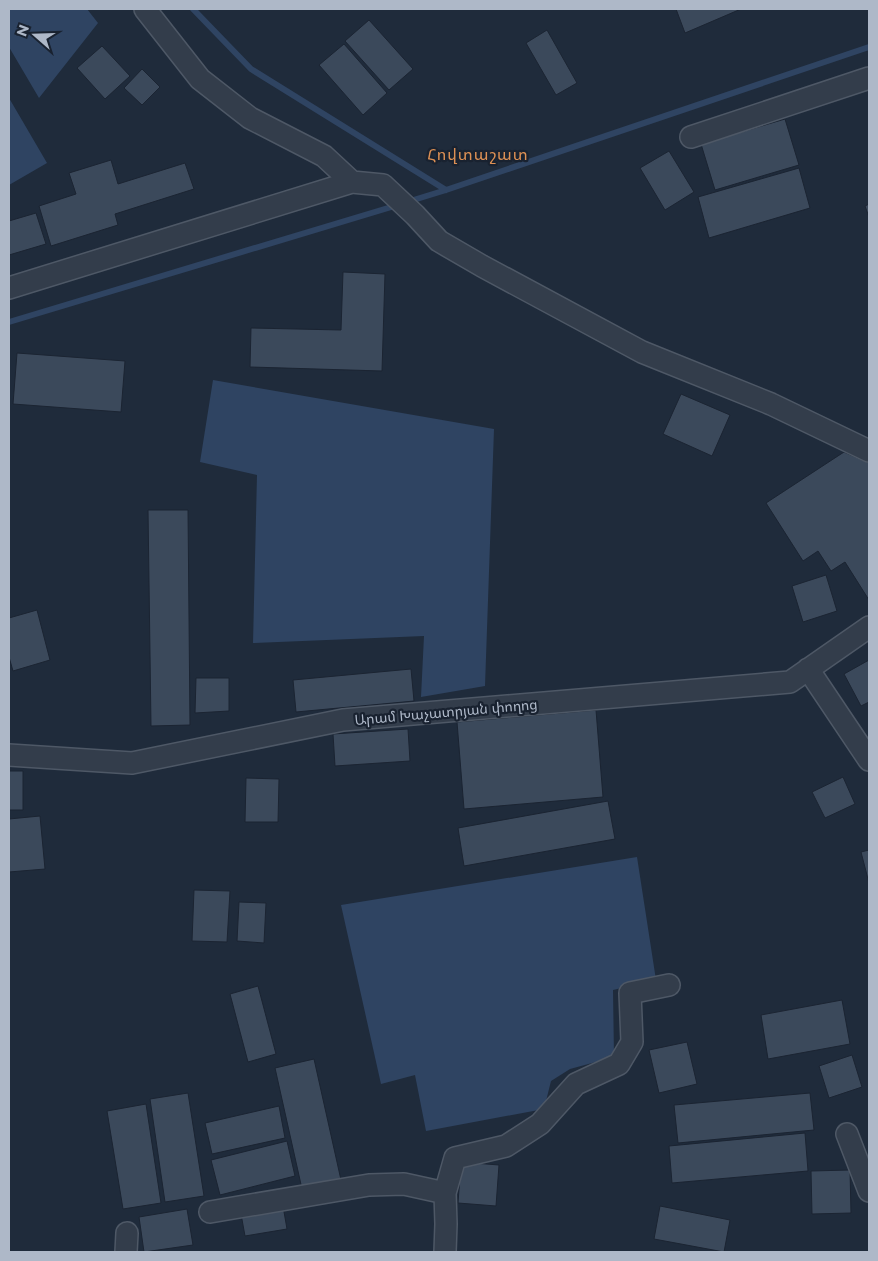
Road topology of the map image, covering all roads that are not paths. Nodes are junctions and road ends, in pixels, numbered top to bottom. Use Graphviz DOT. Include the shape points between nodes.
graph roads {
  1 [pos="145,9"];
  2 [pos="869,78"];
  3 [pos="690,137"];
  4 [pos="352,182"];
  5 [pos="9,288"];
  6 [pos="869,451"];
  7 [pos="869,627"];
  8 [pos="808,669"];
  9 [pos="9,755"];
  10 [pos="869,760"];
  11 [pos="669,985"];
  12 [pos="847,1134"];
  13 [pos="869,1191"];
  14 [pos="445,1193"];
  15 [pos="210,1212"];
  16 [pos="445,1252"];
  1 -- 4 [label="street" via="200,79 250,118 324,156"];
  2 -- 3 [label="street"];
  4 -- 5 [label="street"];
  4 -- 6 [label="street" via="383,185 439,241 642,352 771,404"];
  7 -- 8 [label="street, Արամ Խաչատրյան փողոց"];
  8 -- 9 [label="street, Արամ Խաչատրյան փողոց" via="790,682 343,720 132,763"];
  8 -- 10 [label="street"];
  11 -- 14 [label="street" via="630,993 632,1042 620,1064 576,1084 540,1124 506,1146 455,1158"];
  12 -- 13 [label="street"];
  14 -- 15 [label="street" via="404,1184 370,1185"];
  14 -- 16 [label="street"];
}
